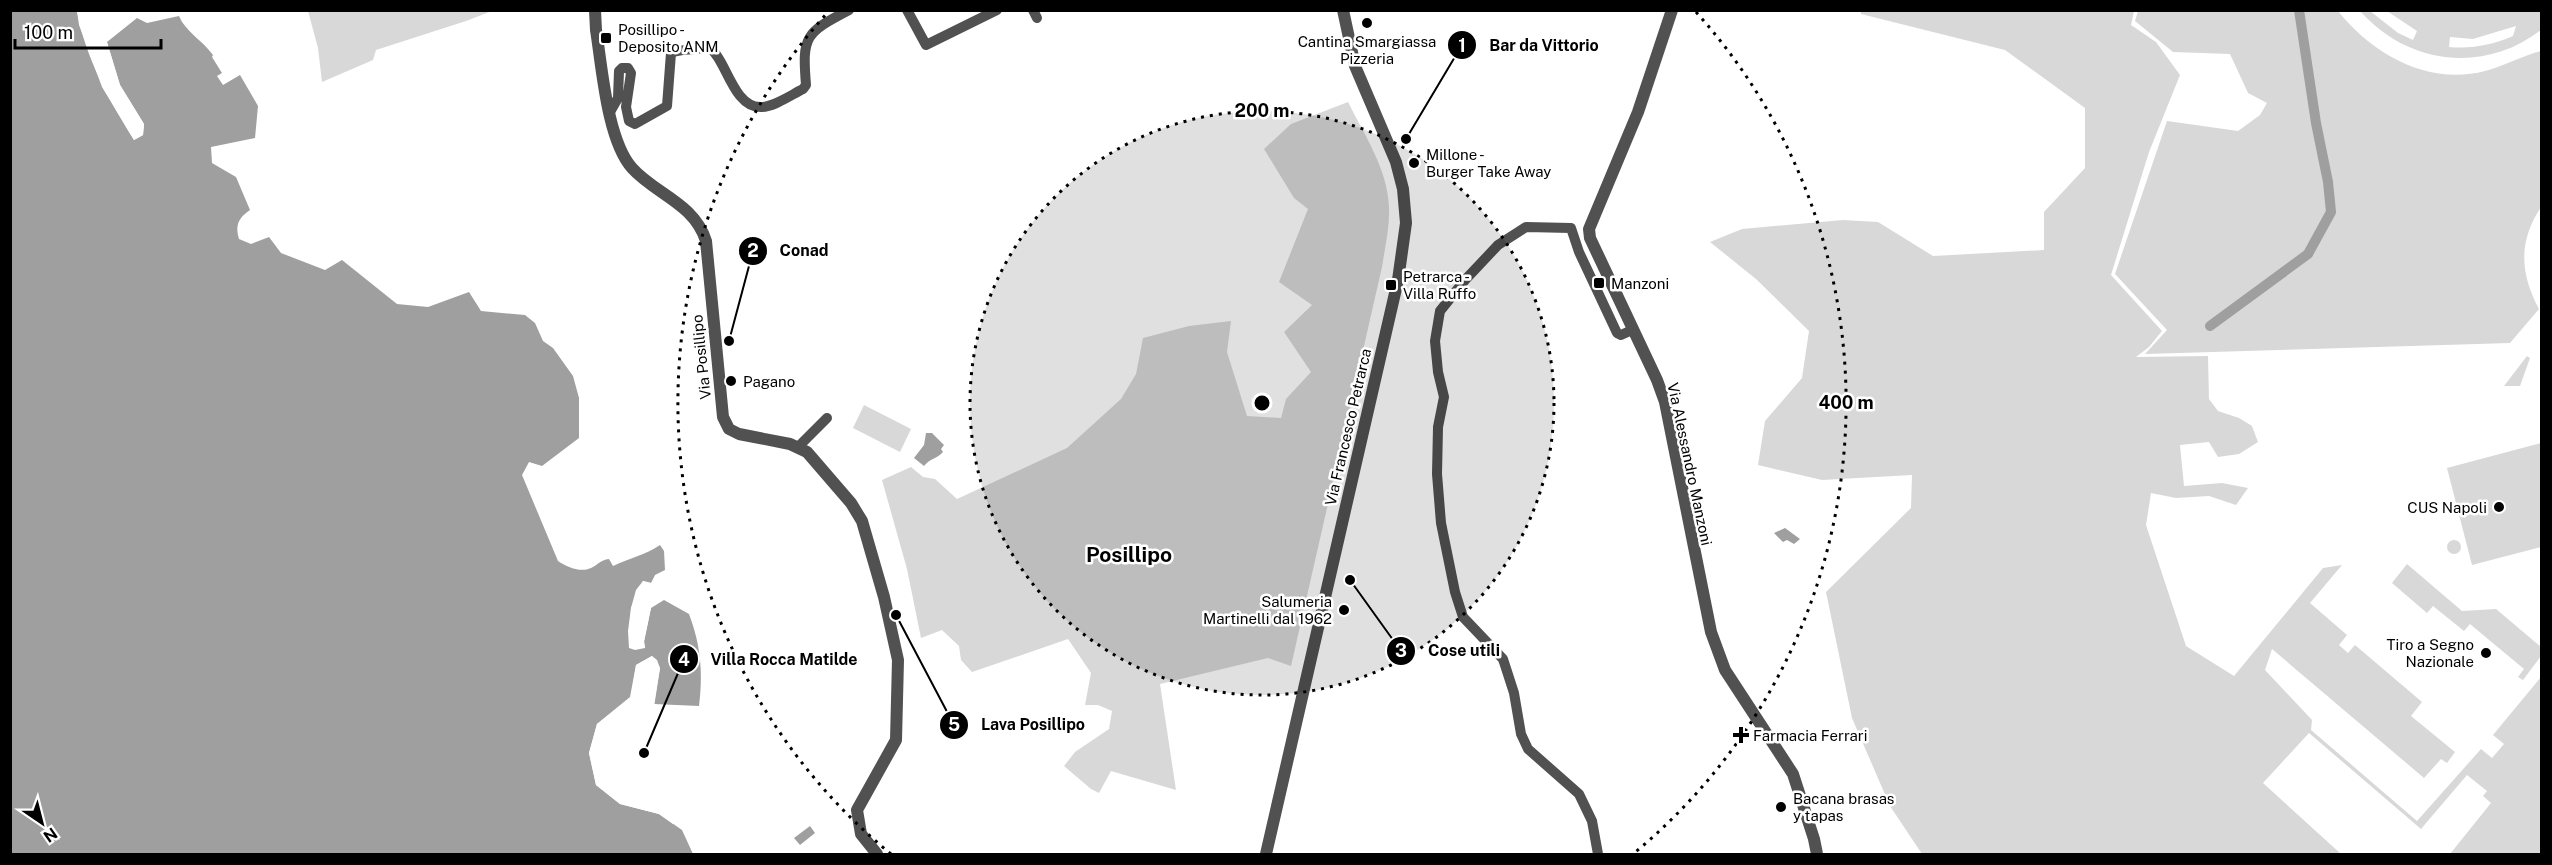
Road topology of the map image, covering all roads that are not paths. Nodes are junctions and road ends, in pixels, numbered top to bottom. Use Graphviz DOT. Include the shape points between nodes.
graph roads {
  1 [pos="595,10"];
  2 [pos="849,10"];
  3 [pos="907,10"];
  4 [pos="997,10"];
  5 [pos="1343,10"];
  6 [pos="1672,10"];
  7 [pos="610,112"];
  8 [pos="1632,330"];
  9 [pos="827,418"];
  10 [pos="798,447"];
  11 [pos="877,855"];
  12 [pos="1266,855"];
  13 [pos="1598,855"];
  14 [pos="1817,855"];
  1 -- 7 [label="street, Via Posillipo"];
  2 -- 7 [label="street" via="817,28 807,41 805,87 770,105 750,105 707,48 671,53 667,106 635,124 629,121 626,107 632,74 628,68 622,68 618,98"];
  3 -- 4 [label="street" via="926,45"];
  5 -- 12 [label="street, Via Francesco Petrarca" via="1354,66 1396,162 1406,223 1398,280"];
  6 -- 8 [label="street, Via Alessandro Manzoni" via="1638,112 1589,229 1594,249"];
  7 -- 10 [label="street, Via Posillipo" via="617,145 632,168 677,201 704,234 725,423 739,434"];
  8 -- 13 [label="street" via="1617,333 1571,228 1526,226 1498,245 1440,311 1435,341 1444,397 1438,428 1441,524 1460,608 1463,617 1503,659 1528,749 1579,794 1592,821"];
  8 -- 14 [label="street, Via Alessandro Manzoni" via="1665,402 1711,632 1725,670 1792,774"];
  9 -- 10 [label="street"];
  10 -- 11 [label="street, Via Posillipo" via="817,462 858,513 897,650 896,740 857,810 861,834"];
}
